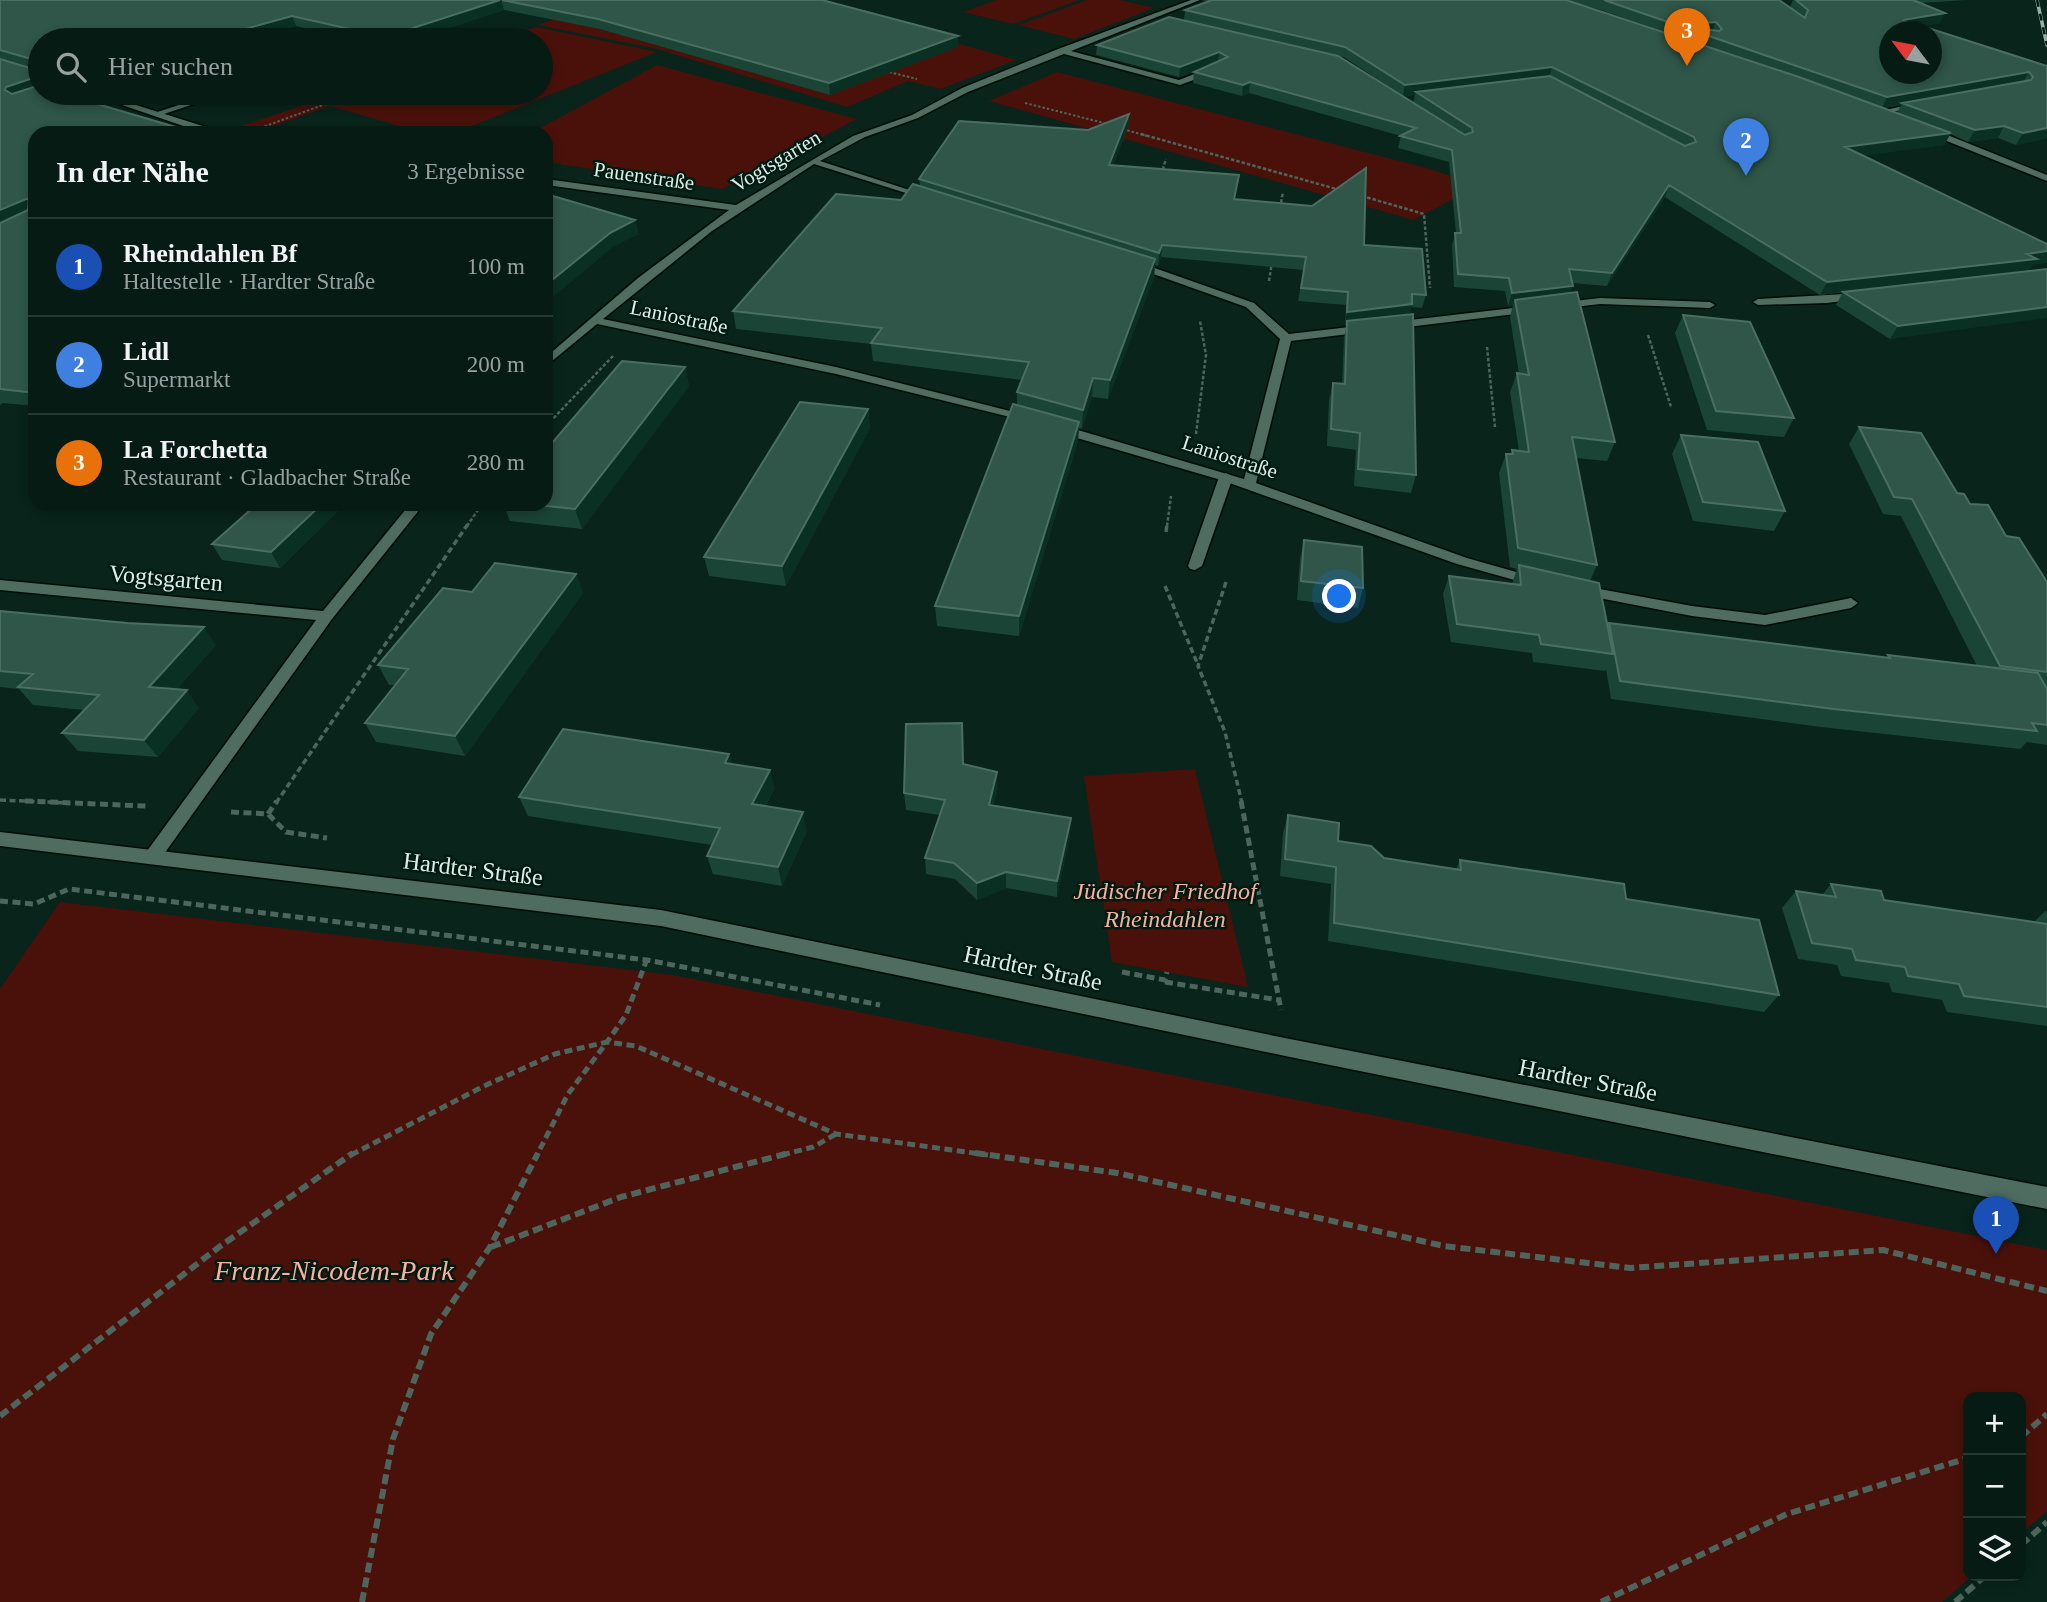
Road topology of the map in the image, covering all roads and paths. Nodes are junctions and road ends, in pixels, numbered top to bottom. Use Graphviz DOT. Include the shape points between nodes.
graph roads {
  1 [pos="1197,0"];
  2 [pos="1180,2"];
  3 [pos="1152,18"];
  4 [pos="1165,21"];
  5 [pos="1061,51"];
  6 [pos="1220,67"];
  7 [pos="880,69"];
  8 [pos="965,90"];
  9 [pos="1934,102"];
  10 [pos="1026,103"];
  11 [pos="128,105"];
  12 [pos="184,105"];
  13 [pos="323,105"];
  14 [pos="1864,108"];
  15 [pos="1876,113"];
  16 [pos="155,114"];
  17 [pos="1902,122"];
  18 [pos="197,126"];
  19 [pos="264,126"];
  20 [pos="1914,126"];
  21 [pos="813,161"];
  22 [pos="2047,178"];
  23 [pos="553,183"];
  24 [pos="1344,191"];
  25 [pos="1283,192"];
  26 [pos="1357,195"];
  27 [pos="934,201"];
  28 [pos="738,208"];
  29 [pos="1279,217"];
  30 [pos="1273,253"];
  31 [pos="1120,260"];
  32 [pos="1882,294"];
  33 [pos="1758,302"];
  34 [pos="1638,303"];
  35 [pos="1250,305"];
  36 [pos="1710,305"];
  37 [pos="1475,315"];
  38 [pos="593,320"];
  39 [pos="1433,320"];
  40 [pos="640,330"];
  41 [pos="1286,338"];
  42 [pos="553,357"];
  43 [pos="1671,407"];
  44 [pos="553,418"];
  45 [pos="1495,427"];
  46 [pos="1226,477"];
  47 [pos="1249,485"];
  48 [pos="411,511"];
  49 [pos="477,511"];
  50 [pos="1195,566"];
  51 [pos="1228,577"];
  52 [pos="0,585"];
  53 [pos="1851,603"];
  54 [pos="327,615"];
  55 [pos="268,814"];
  56 [pos="0,839"];
  57 [pos="153,856"];
  58 [pos="0,901"];
  59 [pos="661,919"];
  60 [pos="647,960"];
  61 [pos="1167,972"];
  62 [pos="1165,980"];
  63 [pos="893,1007"];
  64 [pos="607,1042"];
  65 [pos="1290,1048"];
  66 [pos="836,1133"];
  67 [pos="2047,1198"];
  68 [pos="490,1247"];
  69 [pos="2047,1291"];
  70 [pos="2047,1414"];
  71 [pos="0,1416"];
  72 [pos="2026,1433"];
  73 [pos="1963,1460"];
  74 [pos="2047,1522"];
  75 [pos="2026,1541"];
  76 [pos="1979,1581"];
  77 [pos="362,1602"];
  78 [pos="1601,1602"];
  79 [pos="1955,1602"];
  1 -- 2 [label="street, Vogtsgarten"];
  2 -- 3 [label="street, Vogtsgarten"];
  3 -- 4 [label="street"];
  3 -- 5 [label="street, Vogtsgarten"];
  5 -- 6 [label="street" via="1180,83"];
  5 -- 8 [label="street, Vogtsgarten"];
  7 -- 8 [label="path"];
  8 -- 21 [label="street, Vogtsgarten"];
  9 -- 15 [label="street"];
  10 -- 24 [label="path"];
  11 -- 16 [label="street"];
  12 -- 16 [label="street"];
  13 -- 19 [label="path"];
  14 -- 15 [label="street"];
  15 -- 17 [label="street"];
  16 -- 18 [label="street"];
  20 -- 22 [label="street"];
  21 -- 27 [label="street"];
  21 -- 28 [label="street, Vogtsgarten"];
  23 -- 28 [label="street, Pauenstraße"];
  25 -- 29 [label="path"];
  26 -- 39 [label="path" via="1424,214"];
  28 -- 38 [label="street, Vogtsgarten"];
  30 -- 35 [label="path" via="1268,289"];
  31 -- 35 [label="street"];
  32 -- 33 [label="street"];
  34 -- 36 [label="street"];
  34 -- 37 [label="street" via="1600,301"];
  34 -- 43 [label="path"];
  35 -- 41 [label="street"];
  37 -- 39 [label="street"];
  37 -- 45 [label="path" via="1485,327"];
  38 -- 40 [label="street, Laniostraße"];
  38 -- 42 [label="street, Vogtsgarten"];
  39 -- 41 [label="street"];
  40 -- 44 [label="path"];
  40 -- 46 [label="street, Laniostraße" via="836,371"];
  41 -- 47 [label="street"];
  46 -- 47 [label="street, Laniostraße"];
  46 -- 50 [label="street"];
  47 -- 53 [label="street, Laniostraße" via="1462,561 1551,585 1765,620"];
  48 -- 54 [label="street"];
  49 -- 55 [label="path"];
  51 -- 65 [label="path" via="1198,666 1235,768"];
  52 -- 54 [label="street, Vogtsgarten"];
  54 -- 57 [label="street"];
  56 -- 57 [label="street, Hardter Straße"];
  57 -- 59 [label="street, Hardter Straße"];
  58 -- 60 [label="path" via="34,904 69,889"];
  59 -- 60 [label="path"];
  59 -- 65 [label="street, Hardter Straße"];
  60 -- 63 [label="path"];
  60 -- 64 [label="path" via="626,1015"];
  61 -- 62 [label="path"];
  64 -- 66 [label="path" via="636,1046"];
  64 -- 68 [label="path" via="568,1094"];
  64 -- 71 [label="path" via="555,1055 358,1150 219,1247"];
  65 -- 67 [label="street, Hardter Straße"];
  66 -- 68 [label="path" via="813,1147 621,1197"];
  66 -- 69 [label="path" via="1117,1173 1457,1247 1630,1268 1883,1250"];
  68 -- 77 [label="path" via="431,1334 393,1439"];
  70 -- 72 [label="path"];
  73 -- 78 [label="path" via="1787,1514"];
  74 -- 75 [label="path"];
  76 -- 79 [label="path"];
}
